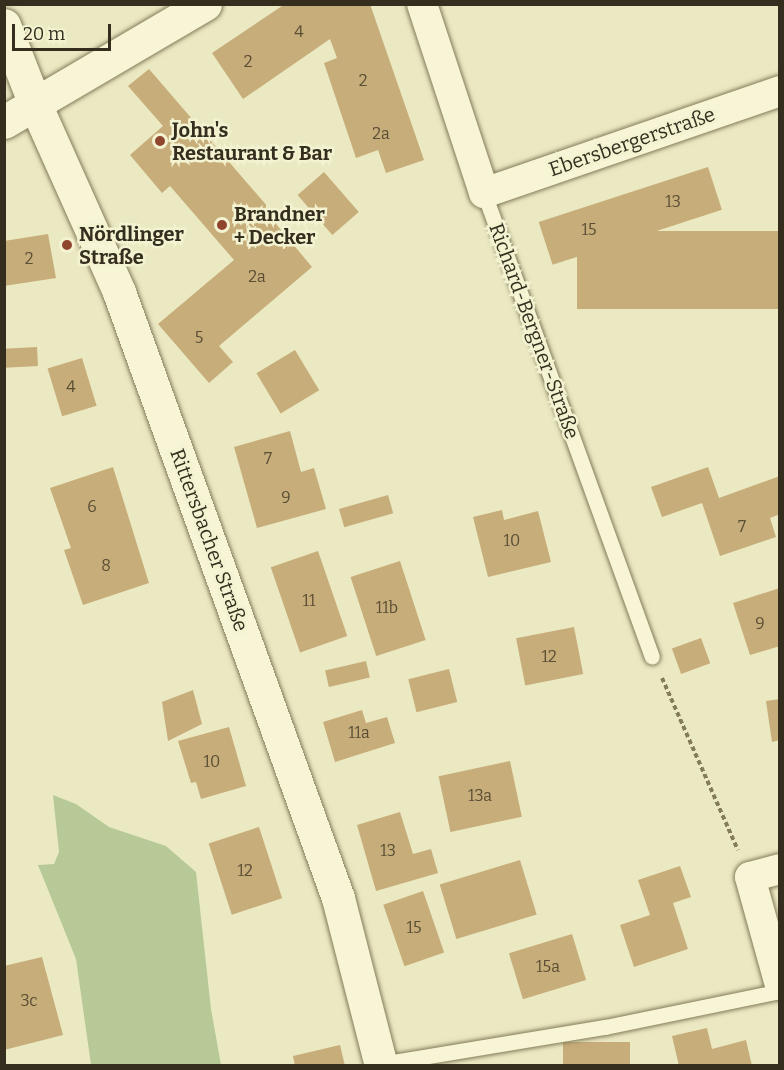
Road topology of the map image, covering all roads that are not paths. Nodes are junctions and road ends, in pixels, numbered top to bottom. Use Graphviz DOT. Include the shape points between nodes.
graph roads {
  1 [pos="205,4"];
  2 [pos="422,4"];
  3 [pos="4,25"];
  4 [pos="780,91"];
  5 [pos="35,104"];
  6 [pos="4,122"];
  7 [pos="484,193"];
  8 [pos="652,656"];
  9 [pos="780,869"];
  10 [pos="780,985"];
  11 [pos="780,991"];
  12 [pos="381,1065"];
  1 -- 5 [label="main road"];
  2 -- 7 [label="street, Richard-Bergner-Straße"];
  3 -- 5 [label="main road, Rittersbacher Straße"];
  4 -- 7 [label="street, Ebersbergerstraße"];
  5 -- 6 [label="main road"];
  5 -- 12 [label="main road, Rittersbacher Straße" via="119,292 334,887"];
  7 -- 8 [label="lane, Richard-Bergner-Straße"];
  9 -- 10 [label="street" via="750,877"];
  11 -- 12 [label="lane" via="605,1027"];
}
